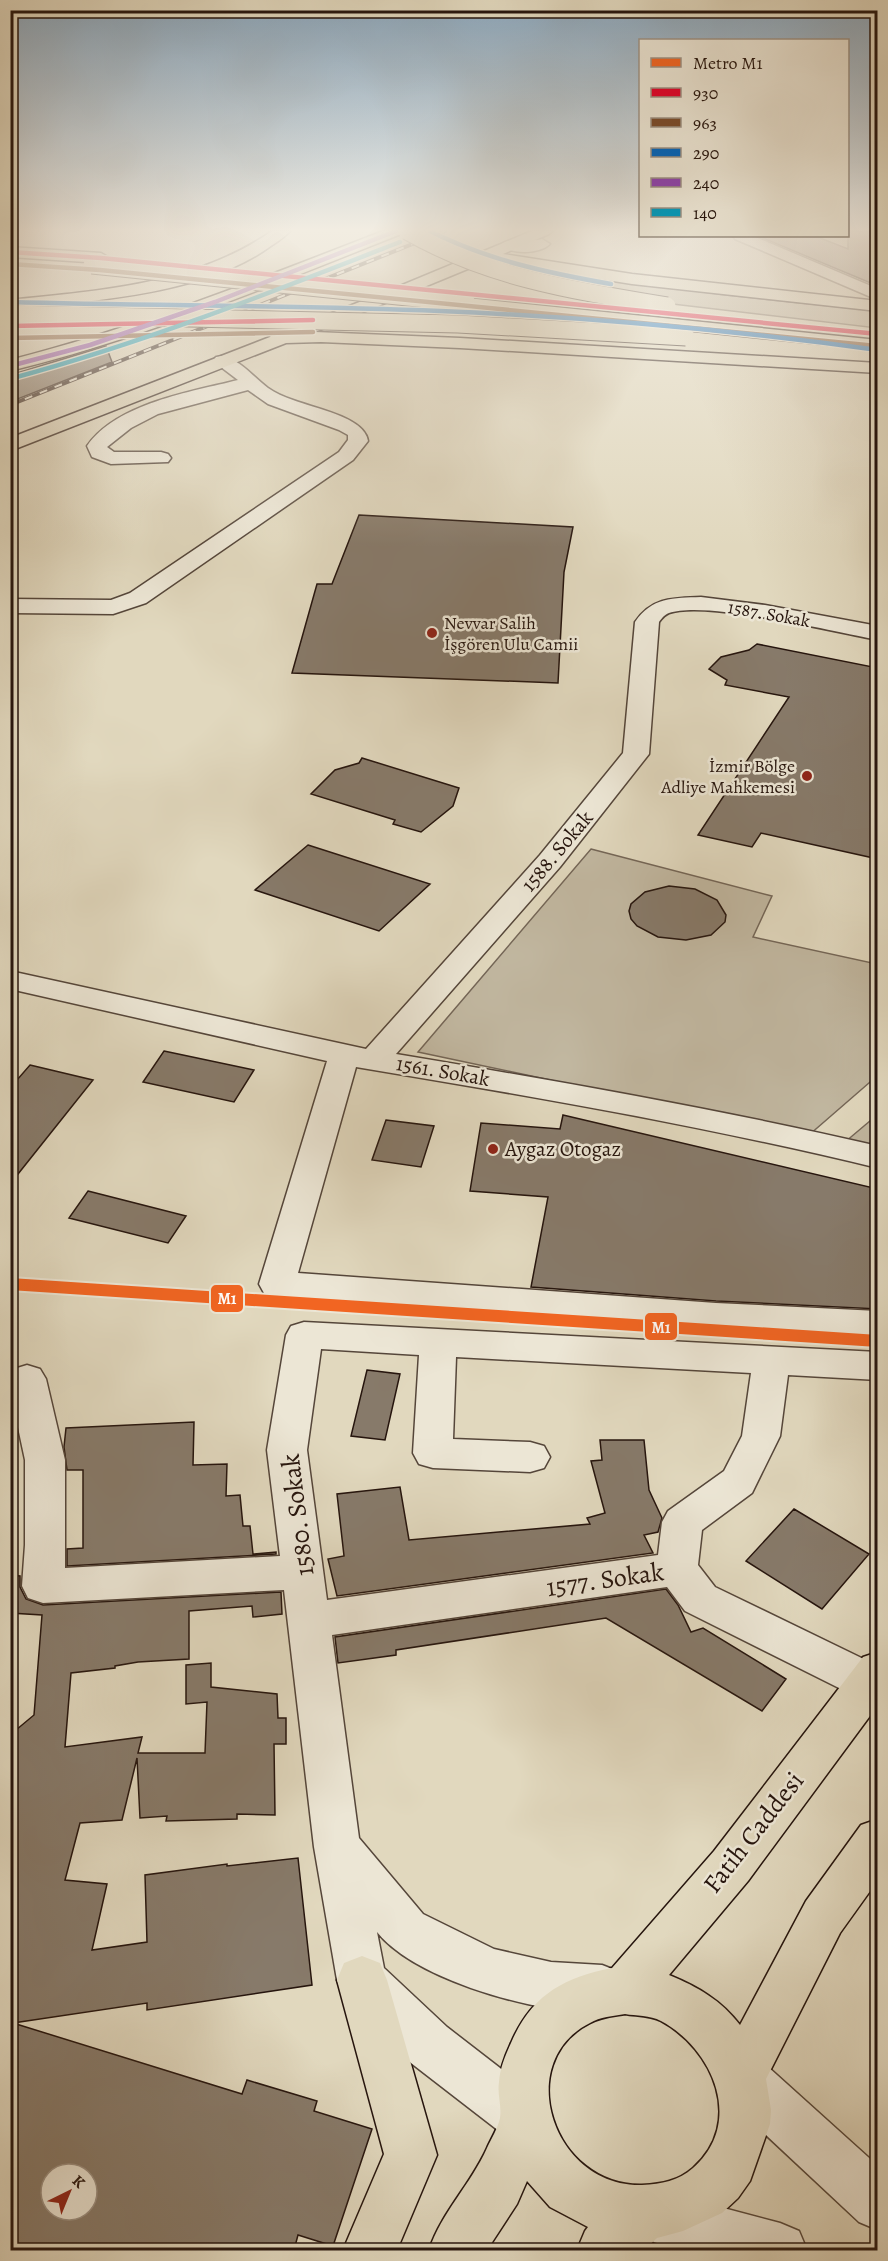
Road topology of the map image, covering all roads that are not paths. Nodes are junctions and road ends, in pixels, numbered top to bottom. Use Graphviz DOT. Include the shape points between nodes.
graph roads {
  1 [pos="115,337"];
  2 [pos="268,337"];
  3 [pos="281,337"];
  4 [pos="413,337"];
  5 [pos="481,337"];
  6 [pos="679,337"];
  7 [pos="686,337"];
  8 [pos="834,337"];
  9 [pos="850,337"];
  10 [pos="278,338"];
  11 [pos="877,341"];
  12 [pos="460,344"];
  13 [pos="520,348"];
  14 [pos="222,361"];
  15 [pos="878,362"];
  16 [pos="10,366"];
  17 [pos="878,368"];
  18 [pos="250,384"];
  19 [pos="10,434"];
  20 [pos="10,445"];
  21 [pos="161,458"];
  22 [pos="10,606"];
  23 [pos="660,608"];
  24 [pos="878,633"];
  25 [pos="10,980"];
  26 [pos="359,1057"];
  27 [pos="878,1158"];
  28 [pos="878,1324"];
  29 [pos="438,1343"];
  30 [pos="771,1361"];
  31 [pos="878,1366"];
  32 [pos="27,1379"];
  33 [pos="530,1457"];
  34 [pos="677,1569"];
  35 [pos="303,1572"];
  36 [pos="310,1620"];
  37 [pos="873,1676"];
  38 [pos="878,1840"];
  39 [pos="337,1847"];
  40 [pos="362,1980"];
  41 [pos="625,1990"];
  42 [pos="740,2076"];
  43 [pos="526,2120"];
  44 [pos="878,2203"];
  45 [pos="643,2214"];
  46 [pos="370,2250"];
  47 [pos="456,2250"];
  48 [pos="604,2250"];
  49 [pos="780,2250"];
  1 -- 16 [label="main road"];
  2 -- 19 [label="main road"];
  3 -- 10 [label="main road"];
  4 -- 12 [label="main road"];
  5 -- 13 [label="main road"];
  6 -- 7 [label="main road, bridge"];
  7 -- 11 [label="main road"];
  7 -- 15 [label="main road"];
  8 -- 11 [label="main road"];
  9 -- 11 [label="main road, bridge"];
  10 -- 12 [label="main road"];
  10 -- 14 [label="main road"];
  12 -- 13 [label="main road"];
  13 -- 17 [label="main road"];
  14 -- 18 [label="street" via="231,364"];
  14 -- 20 [label="main road"];
  18 -- 21 [label="street" via="152,408 98,446 99,453 111,458"];
  18 -- 22 [label="street" via="268,396 346,426 357,433 358,441 346,456 138,598 113,607"];
  23 -- 24 [label="street, 1587. Sokak" via="717,604"];
  23 -- 26 [label="street, 1588. Sokak" via="647,622 636,754 550,861"];
  25 -- 26 [label="street, 1561. Sokak"];
  26 -- 27 [label="street, 1561. Sokak" via="582,1096"];
  26 -- 28 [label="street" via="277,1284"];
  29 -- 30 [label="street, 1580. Sokak"];
  29 -- 33 [label="street" via="433,1453"];
  29 -- 35 [label="street, 1580. Sokak" via="304,1335 287,1449"];
  30 -- 31 [label="street, 1580. Sokak"];
  30 -- 34 [label="street" via="761,1436 738,1482 682,1522"];
  32 -- 35 [label="street" via="45,1460 43,1586"];
  34 -- 36 [label="street, 1577. Sokak"];
  34 -- 37 [label="street, 1577. Sokak" via="700,1599"];
  35 -- 36 [label="street, 1580. Sokak"];
  36 -- 39 [label="street, 1580. Sokak"];
  37 -- 41 [label="main road, Fatih Caddesi" via="731,1866"];
  38 -- 42 [label="main road" via="823,1917"];
  39 -- 40 [label="street, 1580. Sokak"];
  39 -- 41 [label="street" via="406,1930 444,1951 491,1972 551,1986"];
  40 -- 43 [label="street" via="429,2045"];
  40 -- 46 [label="main road" via="411,2155"];
  41 -- 42 [label="main road" via="662,1996 695,2014 722,2041"];
  41 -- 43 [label="main road" via="594,1995 567,2008 544,2029 529,2056 523,2088"];
  42 -- 44 [label="street"];
  42 -- 45 [label="main road" via="745,2109 741,2141 727,2170 705,2193 686,2203"];
  43 -- 45 [label="main road" via="541,2157 568,2188 604,2207"];
  43 -- 47 [label="main road" via="498,2185"];
  45 -- 48 [label="main road"];
  45 -- 49 [label="street"];
}
